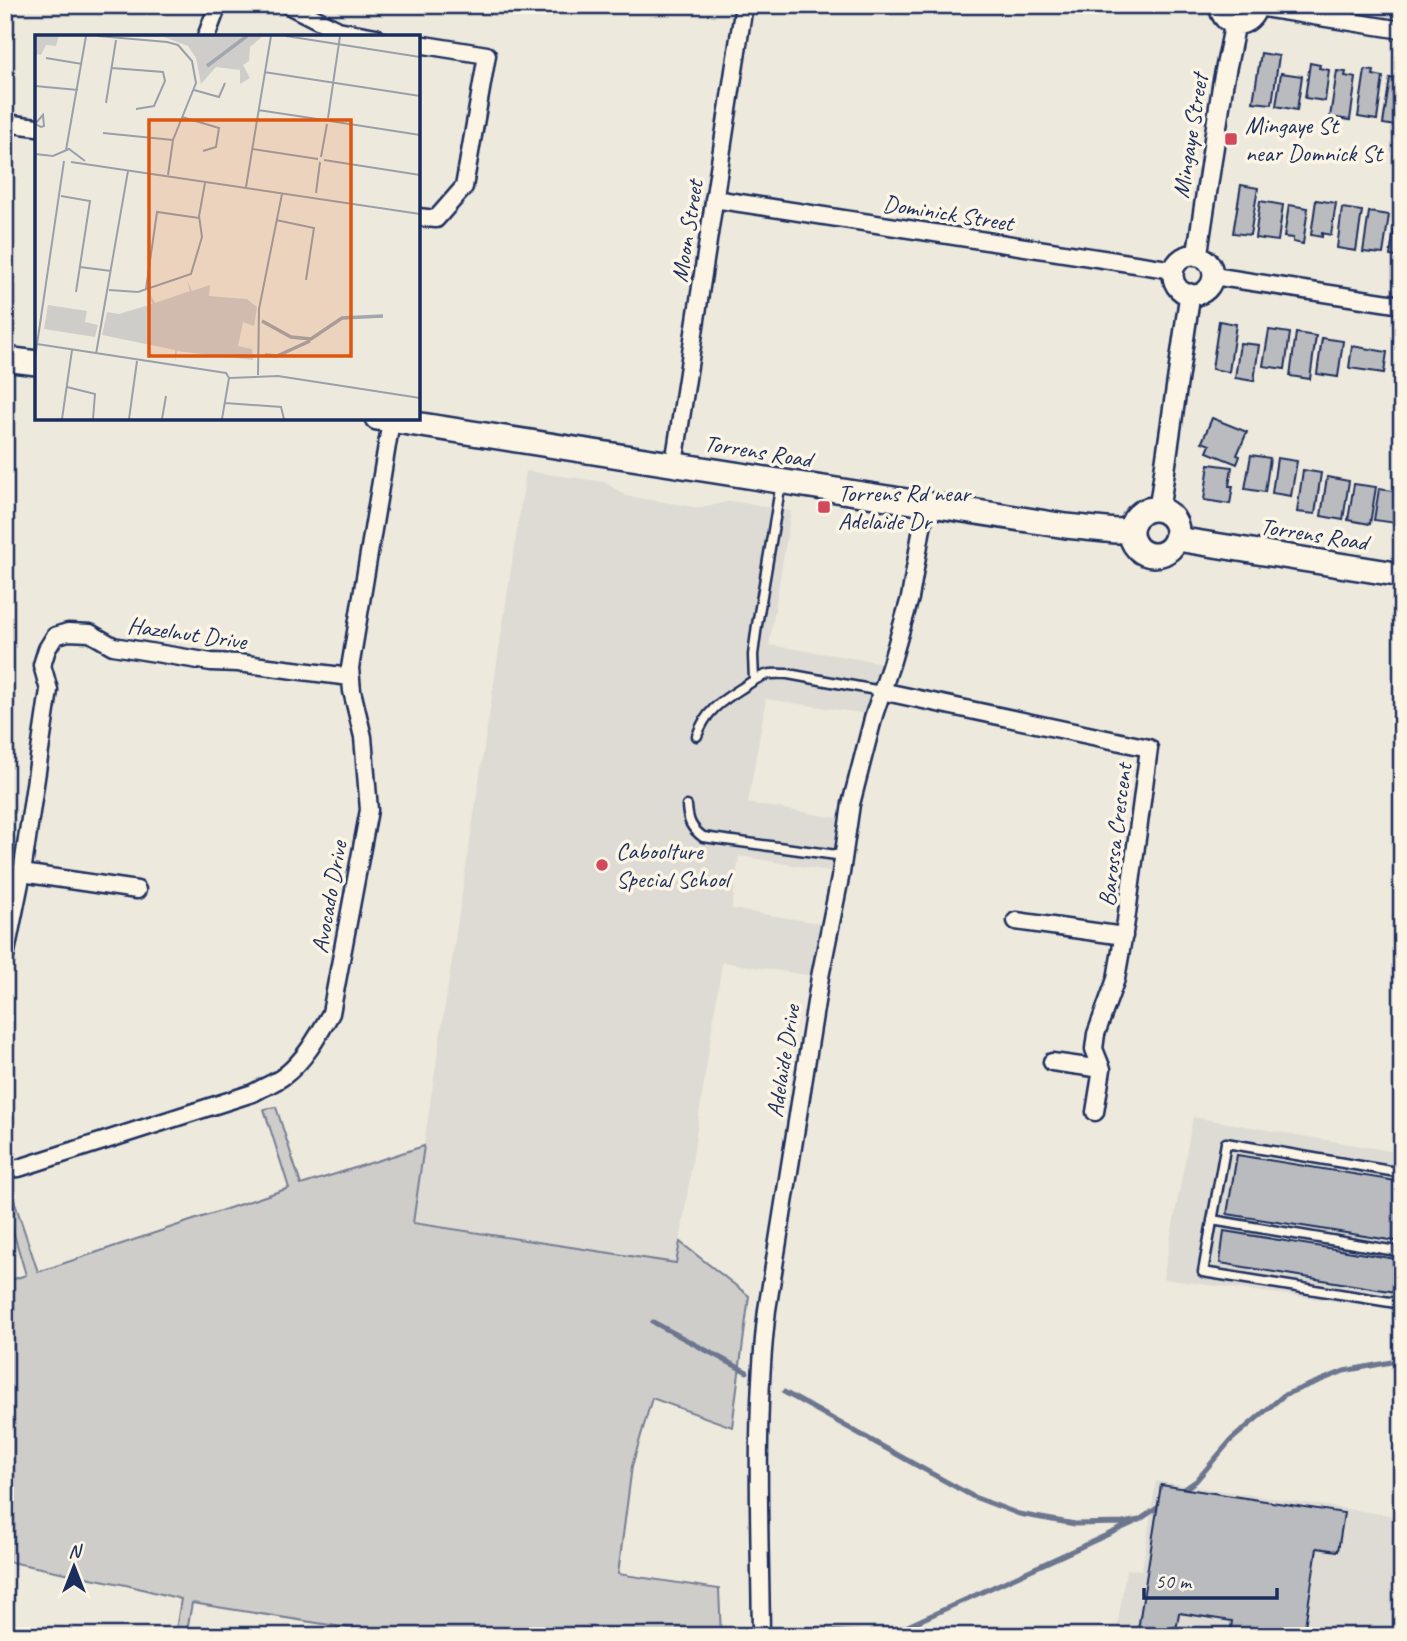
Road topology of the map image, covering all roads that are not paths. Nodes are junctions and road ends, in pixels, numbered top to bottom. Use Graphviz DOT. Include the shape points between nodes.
graph roads {
  1 [pos="218,5"];
  2 [pos="288,5"];
  3 [pos="744,5"];
  4 [pos="1219,5"];
  5 [pos="1257,6"];
  6 [pos="1234,24"];
  7 [pos="1402,30"];
  8 [pos="207,35"];
  9 [pos="365,35"];
  10 [pos="420,44"];
  11 [pos="5,123"];
  12 [pos="35,127"];
  13 [pos="714,199"];
  14 [pos="420,217"];
  15 [pos="1197,256"];
  16 [pos="1174,270"];
  17 [pos="1213,276"];
  18 [pos="1190,294"];
  19 [pos="1402,305"];
  20 [pos="5,359"];
  21 [pos="35,363"];
  22 [pos="384,420"];
  23 [pos="390,420"];
  24 [pos="674,464"];
  25 [pos="781,482"];
  26 [pos="926,504"];
  27 [pos="1159,509"];
  28 [pos="1131,530"];
  29 [pos="1177,539"];
  30 [pos="1402,575"];
  31 [pos="350,677"];
  32 [pos="754,680"];
  33 [pos="881,691"];
  34 [pos="698,736"];
  35 [pos="687,806"];
  36 [pos="844,856"];
  37 [pos="22,873"];
  38 [pos="137,890"];
  39 [pos="1016,921"];
  40 [pos="1124,936"];
  41 [pos="5,957"];
  42 [pos="1052,1062"];
  43 [pos="1102,1069"];
  44 [pos="1095,1112"];
  45 [pos="5,1169"];
  46 [pos="1402,1173"];
  47 [pos="1212,1220"];
  48 [pos="1402,1252"];
  49 [pos="1402,1304"];
  50 [pos="761,1636"];
  1 -- 8 [label="street"];
  2 -- 9 [label="street" via="338,30"];
  3 -- 13 [label="street, Moon Street"];
  4 -- 6 [label="street" via="1225,20"];
  5 -- 6 [label="street" via="1247,22"];
  5 -- 7 [label="street"];
  6 -- 15 [label="street, Mingaye Street"];
  10 -- 14 [label="street" via="487,55 464,187 436,219"];
  11 -- 12 [label="street"];
  13 -- 16 [label="street, Dominick Street"];
  13 -- 24 [label="street, Moon Street"];
  15 -- 16 [label="street" via="1184,257"];
  15 -- 17 [label="street" via="1210,264"];
  16 -- 18 [label="street" via="1177,285"];
  17 -- 18 [label="street" via="1205,290"];
  17 -- 19 [label="street"];
  18 -- 27 [label="street"];
  20 -- 21 [label="main road"];
  22 -- 31 [label="street, Avocado Drive"];
  23 -- 24 [label="main road, Torrens Road"];
  24 -- 25 [label="main road, Torrens Road"];
  25 -- 26 [label="main road, Torrens Road"];
  25 -- 32 [label="lane" via="753,654"];
  26 -- 28 [label="main road, Torrens Road" via="1066,526"];
  26 -- 33 [label="street, Adelaide Drive" via="909,598"];
  27 -- 28 [label="main road" via="1143,512"];
  27 -- 29 [label="main road" via="1176,523"];
  28 -- 29 [label="main road" via="1134,544 1153,556 1168,551"];
  29 -- 30 [label="main road, Torrens Road"];
  31 -- 37 [label="street, Hazelnut Drive" via="113,646 90,633 55,636 43,665 49,690"];
  31 -- 45 [label="street, Avocado Drive" via="363,737 369,810 331,1013 315,1042 282,1078 253,1093"];
  32 -- 33 [label="lane" via="788,674"];
  32 -- 34 [label="lane" via="711,710"];
  33 -- 36 [label="street, Adelaide Drive" via="851,804"];
  33 -- 40 [label="street, Barossa Crescent" via="1149,747"];
  35 -- 36 [label="lane" via="689,823 702,837"];
  36 -- 50 [label="street, Adelaide Drive" via="820,977 764,1337"];
  37 -- 38 [label="street"];
  37 -- 41 [label="street, Hazelnut Drive"];
  39 -- 40 [label="street"];
  40 -- 43 [label="street, Barossa Crescent" via="1116,979 1096,1034 1094,1049"];
  42 -- 43 [label="street"];
  43 -- 44 [label="street, Barossa Crescent"];
  46 -- 47 [label="lane" via="1226,1143"];
  47 -- 48 [label="lane"];
  47 -- 49 [label="lane" via="1203,1272"];
}
